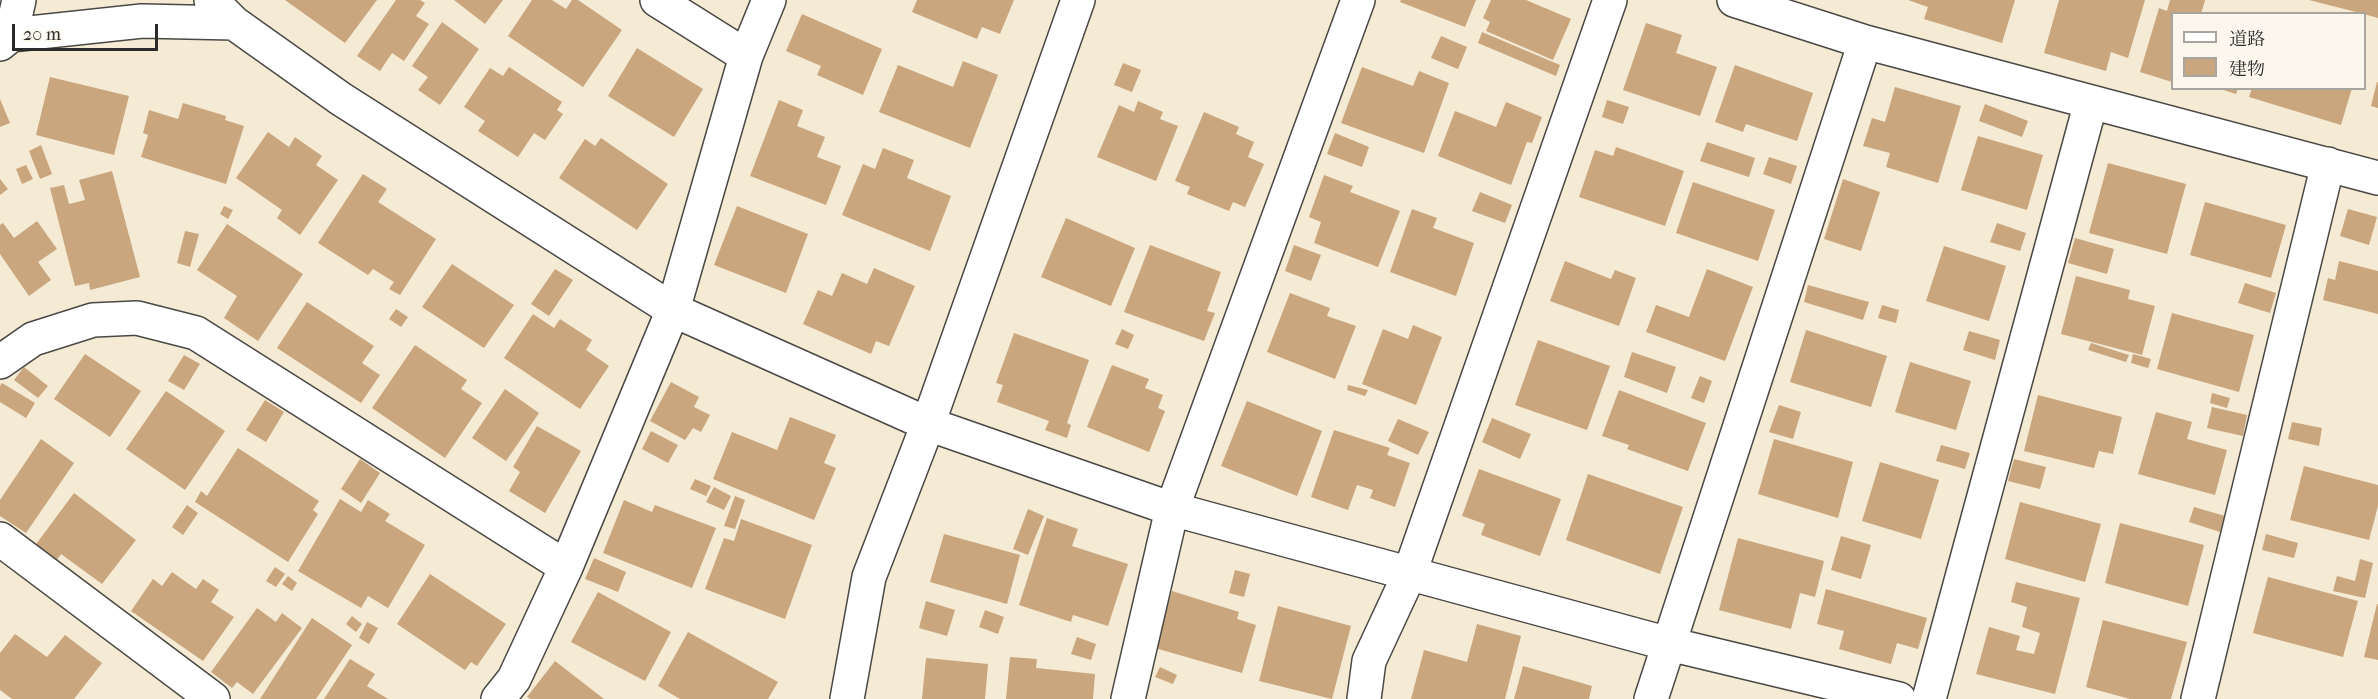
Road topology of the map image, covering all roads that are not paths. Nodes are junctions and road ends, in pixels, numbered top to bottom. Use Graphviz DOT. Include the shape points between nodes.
graph roads {
  1 [pos="19,0"];
  2 [pos="211,0"];
  3 [pos="657,0"];
  4 [pos="769,0"];
  5 [pos="1078,0"];
  6 [pos="1358,0"];
  7 [pos="1610,0"];
  8 [pos="1734,0"];
  9 [pos="234,23"];
  10 [pos="5,40"];
  11 [pos="1865,42"];
  12 [pos="746,56"];
  13 [pos="2091,102"];
  14 [pos="2328,164"];
  15 [pos="2378,178"];
  16 [pos="673,310"];
  17 [pos="0,362"];
  18 [pos="928,423"];
  19 [pos="1172,509"];
  20 [pos="0,539"];
  21 [pos="567,567"];
  22 [pos="1409,575"];
  23 [pos="1669,644"];
  24 [pos="213,699"];
  25 [pos="498,699"];
  26 [pos="846,699"];
  27 [pos="1128,699"];
  28 [pos="1364,699"];
  29 [pos="1651,699"];
  30 [pos="1899,699"];
  31 [pos="1929,699"];
  32 [pos="2198,699"];
  1 -- 10 [label="street"];
  2 -- 9 [label="street"];
  3 -- 12 [label="street"];
  4 -- 12 [label="street"];
  5 -- 18 [label="street"];
  6 -- 19 [label="street"];
  7 -- 22 [label="street"];
  8 -- 11 [label="street"];
  9 -- 10 [label="street" via="142,21"];
  9 -- 16 [label="street" via="341,99"];
  11 -- 13 [label="street"];
  11 -- 23 [label="street"];
  12 -- 16 [label="street"];
  13 -- 14 [label="street"];
  13 -- 31 [label="street"];
  14 -- 15 [label="street"];
  14 -- 32 [label="street"];
  16 -- 18 [label="street"];
  16 -- 21 [label="street"];
  17 -- 21 [label="street" via="33,339 93,320 137,318 196,333"];
  18 -- 19 [label="street"];
  18 -- 26 [label="street" via="869,577"];
  19 -- 22 [label="street"];
  19 -- 27 [label="street"];
  20 -- 24 [label="street"];
  21 -- 25 [label="street" via="514,679"];
  22 -- 23 [label="street"];
  22 -- 28 [label="street" via="1369,661"];
  23 -- 29 [label="street"];
  23 -- 30 [label="street"];
}
